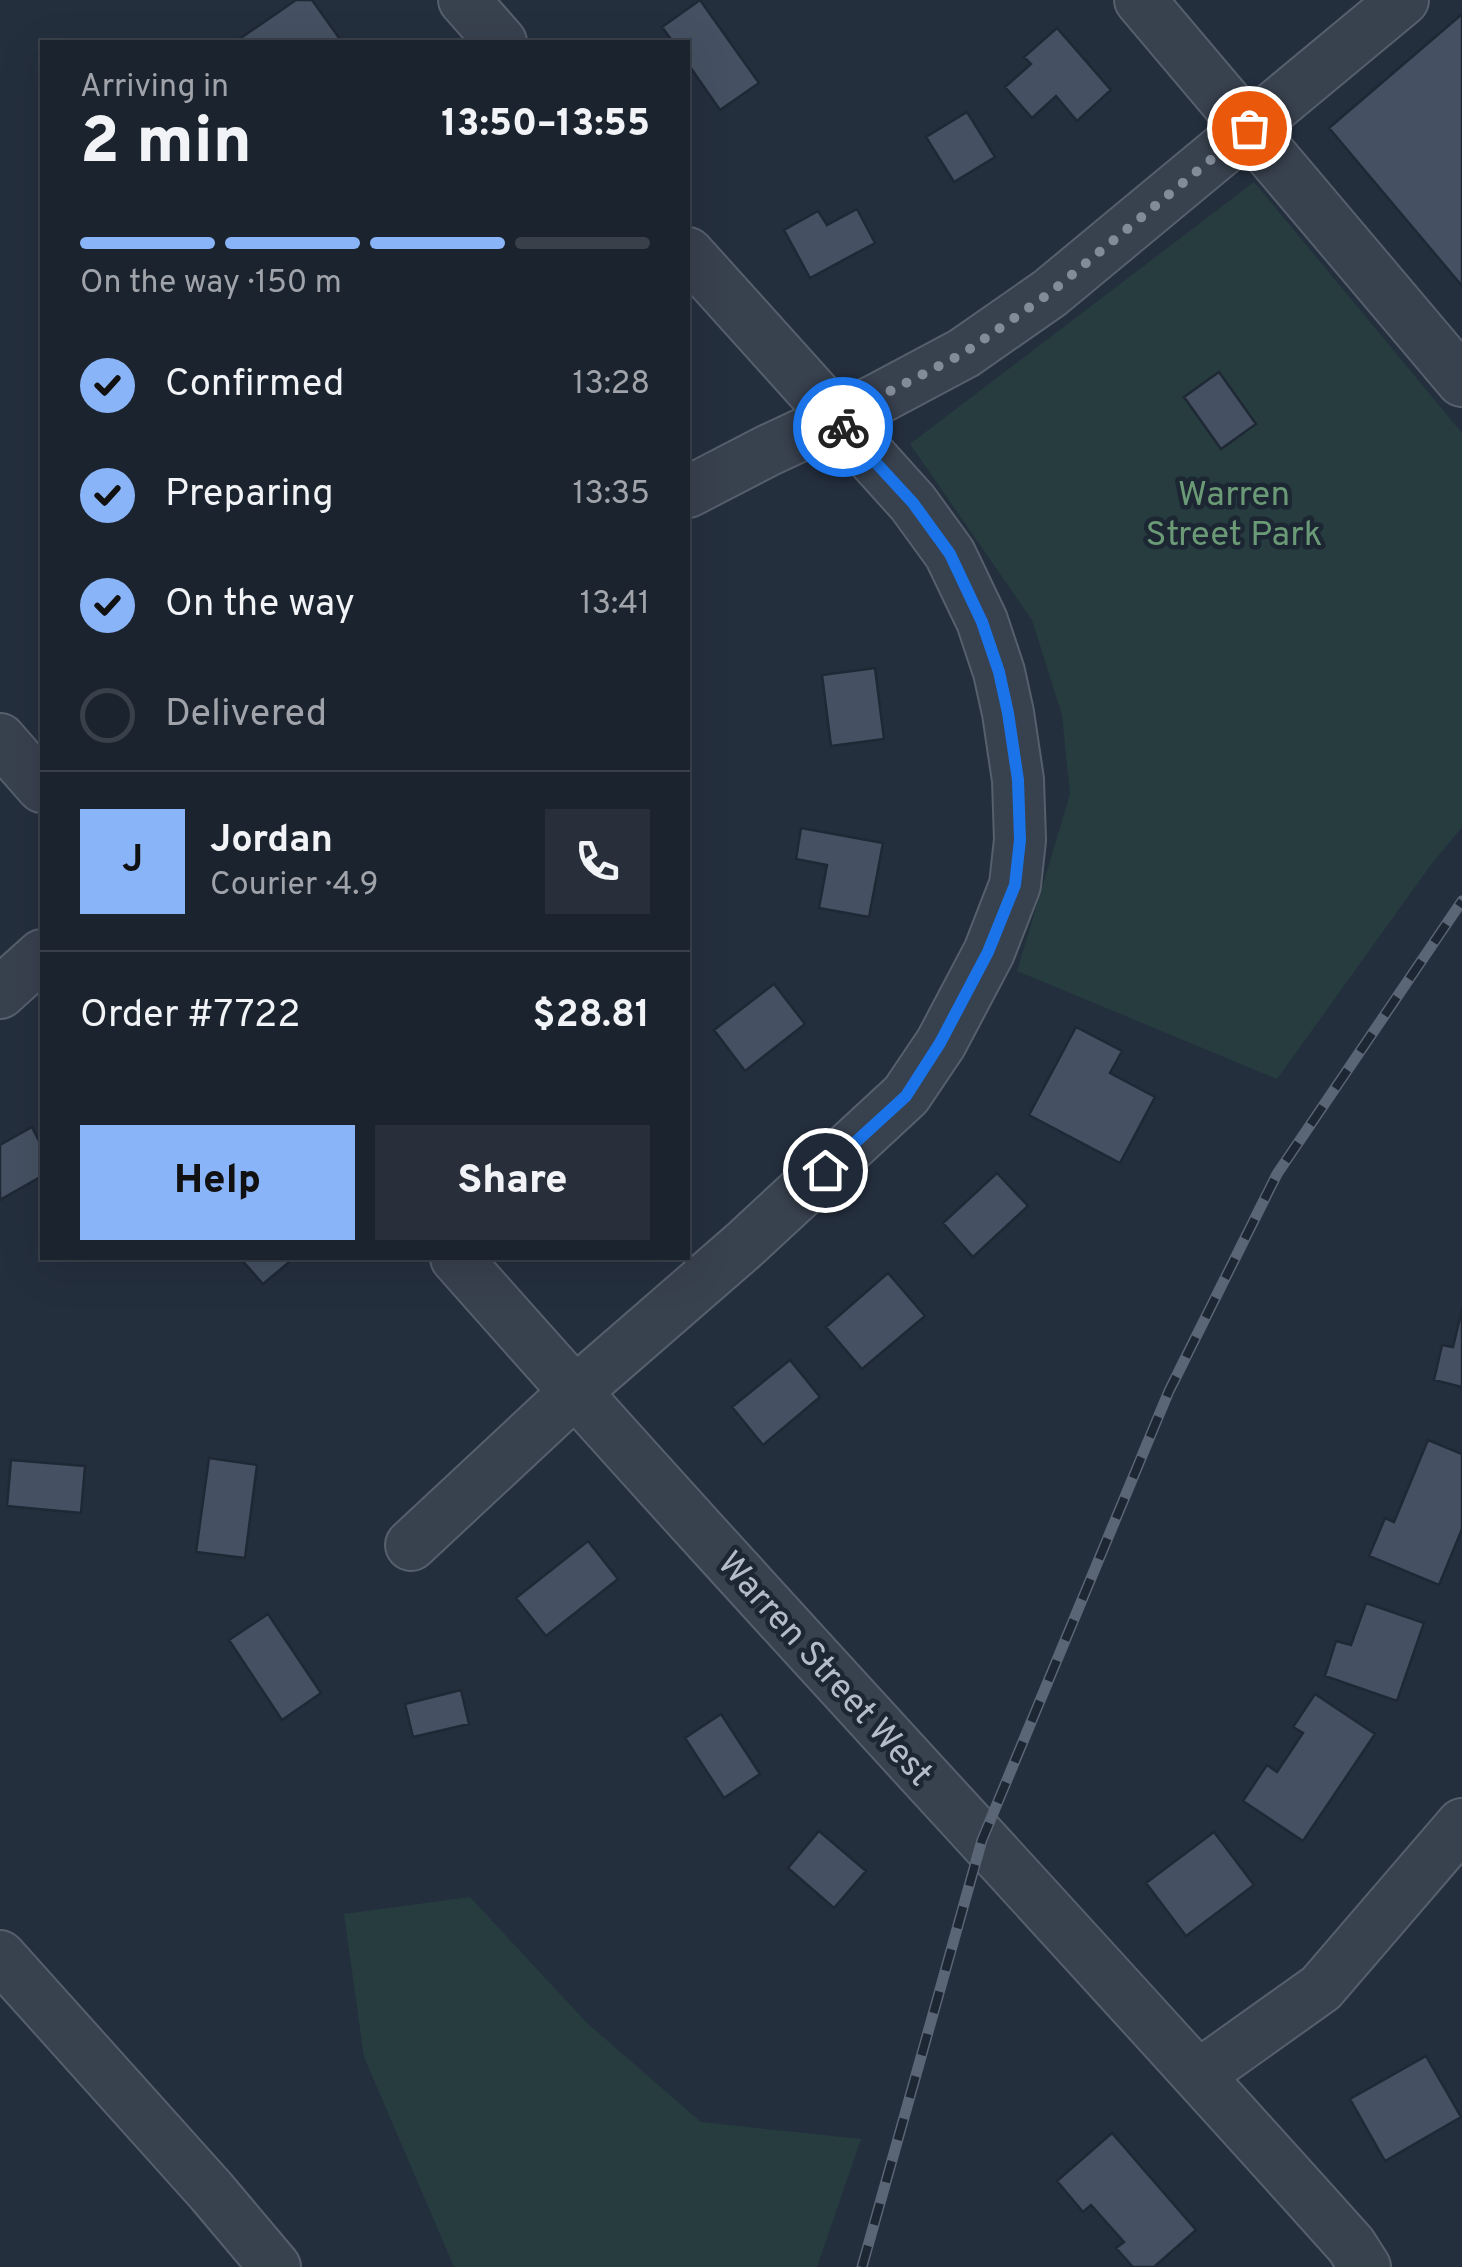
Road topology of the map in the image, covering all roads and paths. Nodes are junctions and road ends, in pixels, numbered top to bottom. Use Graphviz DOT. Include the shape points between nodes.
graph roads {
  1 [pos="464,0"];
  2 [pos="1140,0"];
  3 [pos="1403,0"];
  4 [pos="500,40"];
  5 [pos="1249,128"];
  6 [pos="690,256"];
  7 [pos="1462,381"];
  8 [pos="836,419"];
  9 [pos="690,491"];
  10 [pos="0,739"];
  11 [pos="40,785"];
  12 [pos="40,957"];
  13 [pos="0,993"];
  14 [pos="458,1260"];
  15 [pos="575,1392"];
  16 [pos="411,1545"];
  17 [pos="1462,1824"];
  18 [pos="0,1956"];
  19 [pos="1199,2075"];
  20 [pos="275,2267"];
  21 [pos="1365,2267"];
  1 -- 4 [label="street"];
  2 -- 5 [label="street"];
  3 -- 5 [label="street"];
  5 -- 7 [label="street"];
  5 -- 8 [label="street" via="1050,293 964,353"];
  6 -- 8 [label="street"];
  8 -- 9 [label="street"];
  8 -- 15 [label="street" via="950,554 982,622 1002,686 1018,780 1015,885 988,952 906,1096"];
  10 -- 11 [label="street"];
  12 -- 13 [label="street"];
  14 -- 15 [label="street, Warren Street West"];
  15 -- 16 [label="street"];
  15 -- 19 [label="street, Warren Street West"];
  17 -- 19 [label="street" via="1321,1988"];
  18 -- 20 [label="street"];
  19 -- 21 [label="street, Warren Street West"];
}
